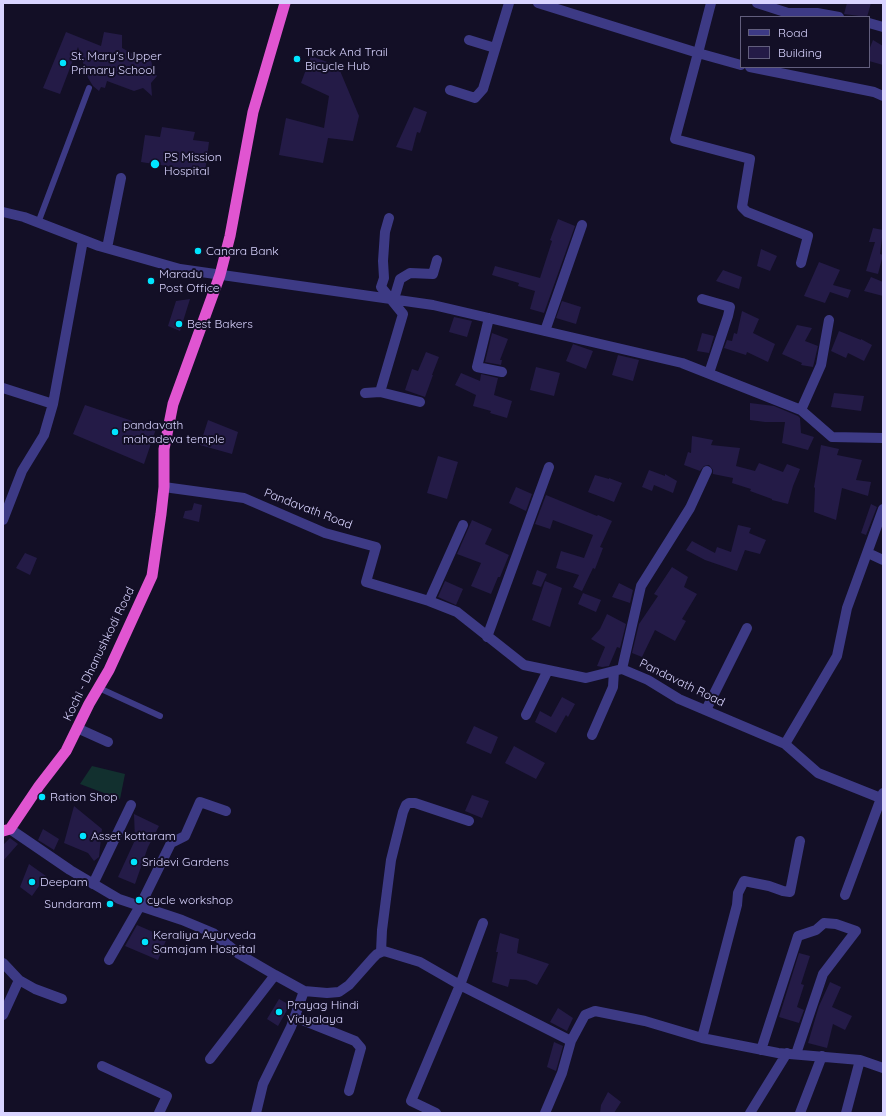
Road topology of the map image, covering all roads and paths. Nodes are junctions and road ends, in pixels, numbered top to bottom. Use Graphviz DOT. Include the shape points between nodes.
graph roads {
  1 [pos="285,3"];
  2 [pos="509,3"];
  3 [pos="538,3"];
  4 [pos="711,3"];
  5 [pos="757,3"];
  6 [pos="834,16"];
  7 [pos="870,23"];
  8 [pos="883,27"];
  9 [pos="470,40"];
  10 [pos="495,48"];
  11 [pos="698,53"];
  12 [pos="740,65"];
  13 [pos="755,68"];
  14 [pos="89,88"];
  15 [pos="450,90"];
  16 [pos="883,96"];
  17 [pos="121,178"];
  18 [pos="3,212"];
  19 [pos="389,218"];
  20 [pos="38,223"];
  21 [pos="582,225"];
  22 [pos="83,240"];
  23 [pos="107,248"];
  24 [pos="437,260"];
  25 [pos="801,262"];
  26 [pos="220,274"];
  27 [pos="392,298"];
  28 [pos="702,299"];
  29 [pos="489,318"];
  30 [pos="829,320"];
  31 [pos="545,331"];
  32 [pos="502,372"];
  33 [pos="709,373"];
  34 [pos="3,388"];
  35 [pos="380,392"];
  36 [pos="365,393"];
  37 [pos="420,402"];
  38 [pos="53,404"];
  39 [pos="801,410"];
  40 [pos="883,438"];
  41 [pos="549,467"];
  42 [pos="707,471"];
  43 [pos="164,487"];
  44 [pos="883,509"];
  45 [pos="3,520"];
  46 [pos="463,525"];
  47 [pos="868,553"];
  48 [pos="883,560"];
  49 [pos="429,601"];
  50 [pos="747,628"];
  51 [pos="487,637"];
  52 [pos="548,670"];
  53 [pos="618,670"];
  54 [pos="99,688"];
  55 [pos="706,710"];
  56 [pos="526,715"];
  57 [pos="160,716"];
  58 [pos="77,728"];
  59 [pos="592,734"];
  60 [pos="108,742"];
  61 [pos="785,744"];
  62 [pos="882,797"];
  63 [pos="131,805"];
  64 [pos="226,810"];
  65 [pos="469,821"];
  66 [pos="7,830"];
  67 [pos="800,842"];
  68 [pos="93,884"];
  69 [pos="846,895"];
  70 [pos="140,906"];
  71 [pos="483,924"];
  72 [pos="381,952"];
  73 [pos="109,960"];
  74 [pos="3,963"];
  75 [pos="275,975"];
  76 [pos="19,980"];
  77 [pos="460,985"];
  78 [pos="304,991"];
  79 [pos="62,998"];
  80 [pos="3,1015"];
  81 [pos="295,1017"];
  82 [pos="702,1038"];
  83 [pos="572,1041"];
  84 [pos="761,1050"];
  85 [pos="791,1054"];
  86 [pos="822,1056"];
  87 [pos="210,1059"];
  88 [pos="860,1060"];
  89 [pos="102,1066"];
  90 [pos="883,1068"];
  91 [pos="349,1091"];
  92 [pos="159,1113"];
  93 [pos="256,1113"];
  94 [pos="436,1113"];
  95 [pos="545,1113"];
  96 [pos="750,1113"];
  97 [pos="800,1113"];
  98 [pos="846,1113"];
  1 -- 26 [label="highway, Kochi - Dhanushkodi Road" via="253,112 230,236"];
  2 -- 10 [label="street"];
  3 -- 11 [label="street"];
  4 -- 11 [label="street"];
  5 -- 6 [label="street" via="788,13"];
  7 -- 8 [label="street"];
  9 -- 10 [label="street"];
  10 -- 15 [label="street" via="483,89 475,98"];
  11 -- 12 [label="street"];
  11 -- 25 [label="street" via="675,139 750,159 742,207 747,212 808,236"];
  13 -- 16 [label="street"];
  14 -- 20 [label="lane"];
  17 -- 23 [label="street"];
  18 -- 20 [label="street"];
  19 -- 27 [label="street" via="385,232 384,278 381,287"];
  20 -- 22 [label="street"];
  21 -- 31 [label="street"];
  22 -- 23 [label="street"];
  22 -- 38 [label="street"];
  23 -- 26 [label="street" via="180,269"];
  24 -- 27 [label="street" via="433,274 410,273 400,279"];
  26 -- 27 [label="street"];
  26 -- 43 [label="highway, Kochi - Dhanushkodi Road" via="174,404 164,449"];
  27 -- 29 [label="street"];
  27 -- 35 [label="street" via="403,314"];
  28 -- 33 [label="street" via="730,307"];
  29 -- 31 [label="street"];
  29 -- 32 [label="street" via="477,367"];
  30 -- 39 [label="street" via="821,365"];
  31 -- 33 [label="street" via="682,363"];
  33 -- 39 [label="street"];
  34 -- 38 [label="street"];
  35 -- 36 [label="street"];
  35 -- 37 [label="street"];
  38 -- 45 [label="street" via="44,435 22,471"];
  39 -- 40 [label="street" via="832,437"];
  41 -- 51 [label="street"];
  42 -- 53 [label="street" via="690,508 641,586"];
  43 -- 49 [label="street, Pandavath Road" via="244,498 325,532 376,547 366,582"];
  43 -- 54 [label="highway, Kochi - Dhanushkodi Road" via="152,576"];
  44 -- 47 [label="street"];
  46 -- 49 [label="street"];
  47 -- 48 [label="street"];
  47 -- 61 [label="street" via="847,608 837,656"];
  49 -- 51 [label="street, Pandavath Road" via="457,612"];
  50 -- 55 [label="street"];
  51 -- 52 [label="street, Pandavath Road" via="524,665"];
  52 -- 53 [label="street, Pandavath Road" via="586,678"];
  52 -- 56 [label="street"];
  53 -- 55 [label="street, Pandavath Road" via="648,680 679,699"];
  53 -- 59 [label="street"];
  54 -- 57 [label="lane"];
  54 -- 58 [label="highway, Kochi - Dhanushkodi Road"];
  55 -- 61 [label="street, Pandavath Road"];
  58 -- 60 [label="street"];
  58 -- 66 [label="highway, Kochi - Dhanushkodi Road" via="66,751"];
  61 -- 62 [label="street, Pandavath Road" via="818,773"];
  62 -- 69 [label="street"];
  63 -- 68 [label="street"];
  64 -- 70 [label="street" via="200,802 185,836 171,843"];
  65 -- 72 [label="street" via="415,803 406,805 390,860"];
  66 -- 68 [label="street"];
  67 -- 82 [label="street" via="790,892 744,881 738,893"];
  68 -- 70 [label="street" via="119,899"];
  70 -- 73 [label="street"];
  70 -- 75 [label="street" via="213,933 239,954"];
  71 -- 77 [label="street"];
  72 -- 77 [label="street" via="420,962"];
  72 -- 78 [label="street" via="339,992"];
  74 -- 76 [label="street"];
  75 -- 78 [label="street"];
  75 -- 87 [label="street"];
  76 -- 79 [label="street" via="35,989"];
  76 -- 80 [label="street"];
  77 -- 83 [label="street"];
  77 -- 94 [label="street" via="411,1101"];
  78 -- 81 [label="street"];
  81 -- 91 [label="street" via="355,1041 360,1048"];
  81 -- 93 [label="street" via="263,1084"];
  82 -- 83 [label="street" via="645,1021 595,1011 585,1015"];
  82 -- 84 [label="street"];
  83 -- 95 [label="street"];
  84 -- 85 [label="street"];
  84 -- 85 [label="street" via="798,936 816,930 824,923 856,931 823,974"];
  85 -- 86 [label="street"];
  85 -- 96 [label="street"];
  86 -- 88 [label="street"];
  86 -- 97 [label="street"];
  88 -- 90 [label="street"];
  88 -- 98 [label="street"];
  89 -- 92 [label="street" via="167,1096"];
}
